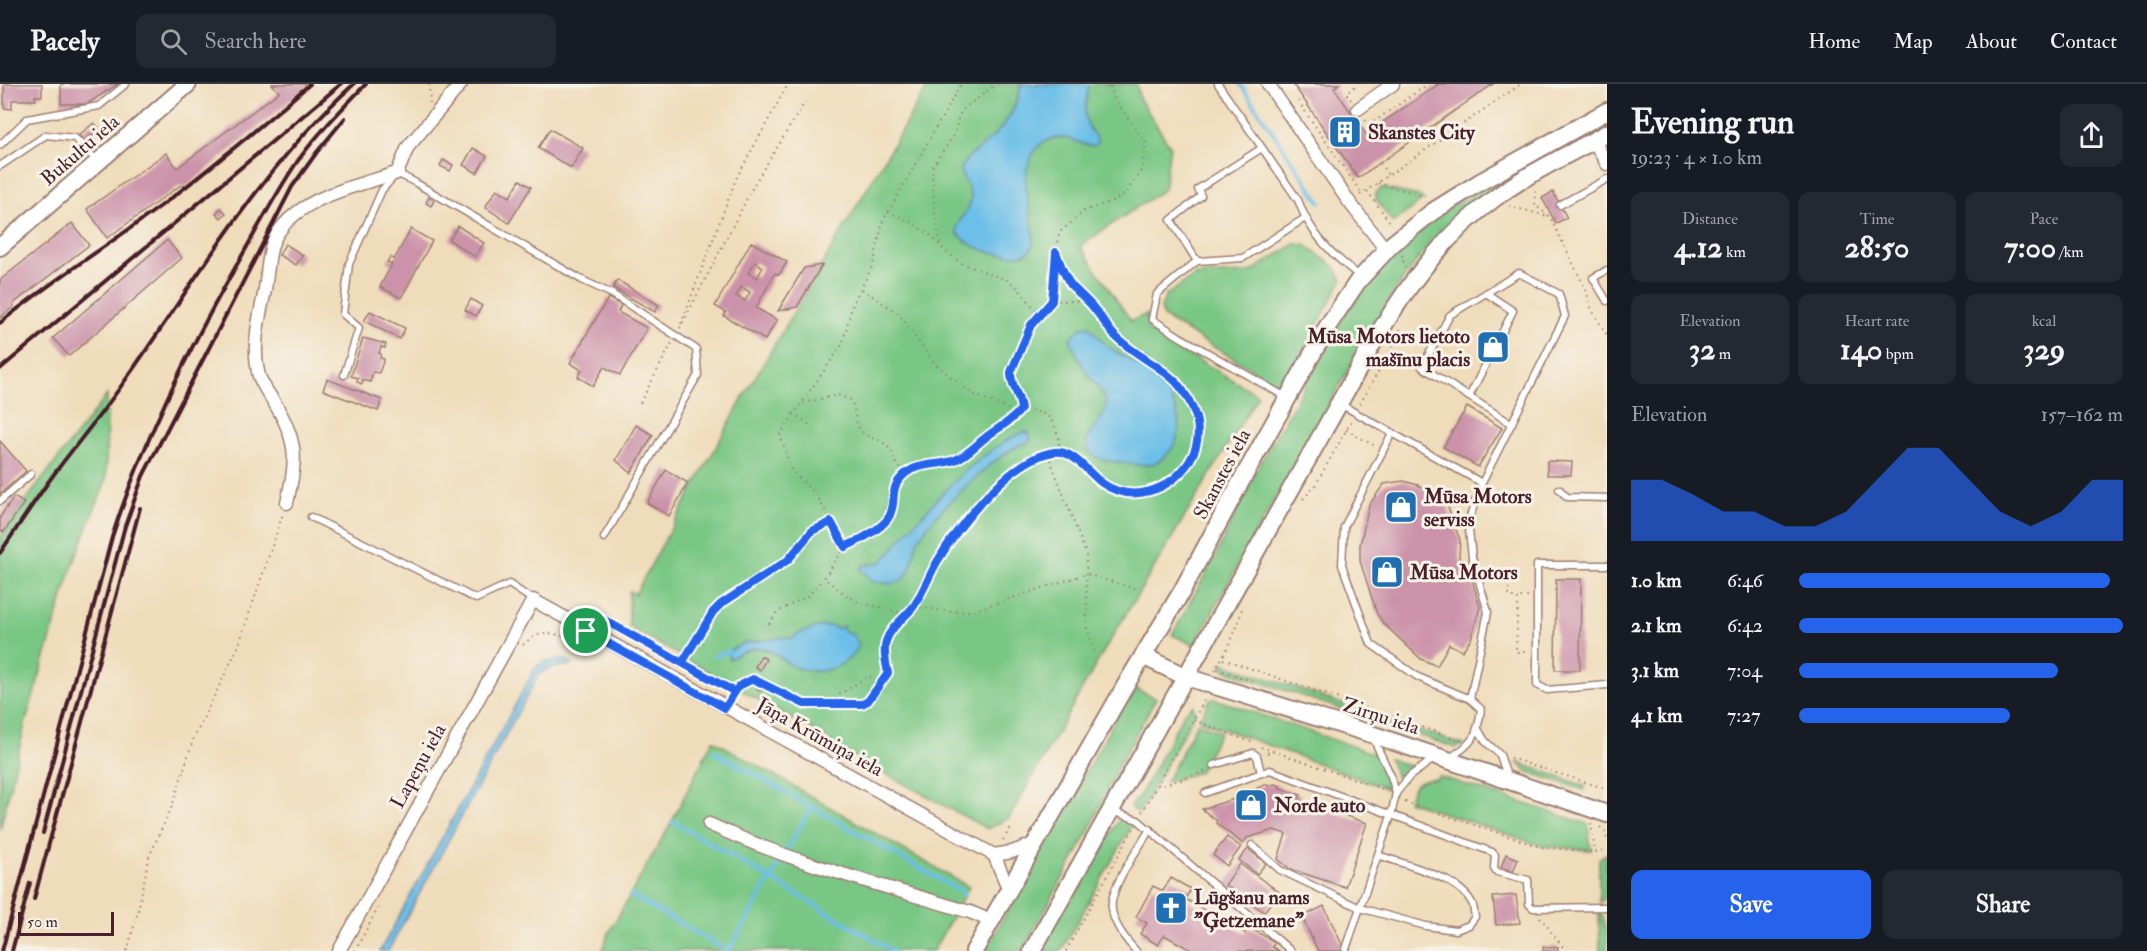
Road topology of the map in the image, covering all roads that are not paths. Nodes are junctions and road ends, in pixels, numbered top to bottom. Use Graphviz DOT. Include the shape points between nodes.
graph roads {
  1 [pos="126,84"];
  2 [pos="188,84"];
  3 [pos="461,84"];
  4 [pos="1218,84"];
  5 [pos="1393,84"];
  6 [pos="1270,85"];
  7 [pos="1358,109"];
  8 [pos="1607,111"];
  9 [pos="1600,137"];
  10 [pos="0,145"];
  11 [pos="1262,148"];
  12 [pos="98,162"];
  13 [pos="1607,164"];
  14 [pos="0,165"];
  15 [pos="397,174"];
  16 [pos="1607,179"];
  17 [pos="1560,205"];
  18 [pos="1305,218"];
  19 [pos="0,247"];
  20 [pos="1386,250"];
  21 [pos="1197,261"];
  22 [pos="1607,270"];
  23 [pos="1361,277"];
  24 [pos="1486,293"];
  25 [pos="1607,301"];
  26 [pos="344,375"];
  27 [pos="1469,397"];
  28 [pos="1287,398"];
  29 [pos="1339,403"];
  30 [pos="1512,424"];
  31 [pos="1392,433"];
  32 [pos="31,474"];
  33 [pos="1482,483"];
  34 [pos="1559,489"];
  35 [pos="1607,498"];
  36 [pos="0,501"];
  37 [pos="287,503"];
  38 [pos="311,517"];
  39 [pos="604,538"];
  40 [pos="1607,565"];
  41 [pos="533,600"];
  42 [pos="595,615"];
  43 [pos="586,631"];
  44 [pos="1143,656"];
  45 [pos="1186,676"];
  46 [pos="761,685"];
  47 [pos="1607,685"];
  48 [pos="1470,699"];
  49 [pos="725,708"];
  50 [pos="1478,729"];
  51 [pos="1371,734"];
  52 [pos="1442,758"];
  53 [pos="1214,765"];
  54 [pos="1261,773"];
  55 [pos="1508,781"];
  56 [pos="1205,793"];
  57 [pos="1396,793"];
  58 [pos="1111,810"];
  59 [pos="1607,814"];
  60 [pos="1395,817"];
  61 [pos="709,824"];
  62 [pos="1150,829"];
  63 [pos="1036,843"];
  64 [pos="1252,846"];
  65 [pos="994,855"];
  66 [pos="1378,855"];
  67 [pos="1009,890"];
  68 [pos="1607,907"];
  69 [pos="1360,908"];
  70 [pos="991,921"];
  71 [pos="1346,949"];
  72 [pos="339,951"];
  73 [pos="974,951"];
  74 [pos="1032,951"];
  75 [pos="1136,951"];
  76 [pos="1291,951"];
  1 -- 10 [label="lane" via="99,106 27,119"];
  2 -- 12 [label="main road, Bukultu iela"];
  3 -- 15 [label="street" via="408,147"];
  4 -- 11 [label="lane"];
  5 -- 7 [label="street"];
  6 -- 20 [label="street"];
  8 -- 20 [label="main road, Skanstes iela" via="1454,197"];
  9 -- 13 [label="street"];
  9 -- 29 [label="main road" via="1496,197 1452,234 1412,283"];
  11 -- 18 [label="lane" via="1298,200"];
  11 -- 21 [label="lane" via="1198,189 1201,196 1171,220"];
  12 -- 14 [label="lane" via="75,138 46,135"];
  12 -- 19 [label="main road, Bukultu iela"];
  15 -- 26 [label="lane" via="382,190 349,264 343,314 359,328"];
  15 -- 37 [label="street" via="342,190 294,213 272,243 254,354 260,379 289,428 295,450"];
  15 -- 39 [label="lane" via="612,294 696,349 698,375"];
  16 -- 17 [label="lane"];
  18 -- 21 [label="lane" via="1243,258"];
  18 -- 23 [label="lane" via="1328,251"];
  20 -- 23 [label="main road, Skanstes iela"];
  21 -- 28 [label="lane" via="1157,294 1152,319"];
  22 -- 25 [label="lane" via="1593,278"];
  23 -- 28 [label="main road, Skanstes iela"];
  24 -- 27 [label="lane" via="1513,311"];
  24 -- 27 [label="lane" via="1450,315 1422,367"];
  24 -- 30 [label="lane" via="1519,273 1559,294 1565,316"];
  27 -- 30 [label="lane"];
  28 -- 44 [label="main road, Skanstes iela"];
  29 -- 31 [label="lane"];
  29 -- 45 [label="main road"];
  30 -- 33 [label="lane"];
  31 -- 33 [label="lane"];
  31 -- 48 [label="lane" via="1344,527 1342,565 1371,644 1418,677"];
  32 -- 36 [label="lane"];
  33 -- 48 [label="lane" via="1468,522 1472,557 1488,612"];
  34 -- 35 [label="lane" via="1566,497"];
  38 -- 41 [label="lane" via="476,599 509,584"];
  40 -- 47 [label="lane" via="1537,565 1538,685 1547,690"];
  41 -- 43 [label="street, Jāņa Krūmiņa iela"];
  41 -- 72 [label="street, Lapeņu iela"];
  42 -- 43 [label="lane"];
  43 -- 49 [label="street, Jāņa Krūmiņa iela"];
  44 -- 45 [label="main road, Zirņu iela"];
  44 -- 63 [label="main road, Skanstes iela"];
  45 -- 51 [label="main road, Zirņu iela"];
  45 -- 58 [label="main road"];
  46 -- 49 [label="lane" via="753,679 739,686"];
  48 -- 50 [label="lane" via="1481,709"];
  49 -- 65 [label="street, Jāņa Krūmiņa iela"];
  50 -- 52 [label="lane" via="1469,743"];
  50 -- 55 [label="lane" via="1500,755"];
  51 -- 52 [label="main road, Zirņu iela"];
  51 -- 57 [label="lane"];
  52 -- 55 [label="main road, Zirņu iela"];
  52 -- 57 [label="lane" via="1410,776"];
  53 -- 54 [label="lane" via="1253,753"];
  54 -- 56 [label="lane"];
  54 -- 60 [label="lane" via="1270,770"];
  55 -- 59 [label="main road, Zirņu iela"];
  57 -- 60 [label="lane"];
  58 -- 62 [label="lane"];
  58 -- 74 [label="main road"];
  60 -- 66 [label="lane"];
  60 -- 68 [label="lane" via="1492,852 1495,870 1528,880 1529,904 1533,908"];
  61 -- 70 [label="street" via="796,859"];
  62 -- 75 [label="lane" via="1111,903 1116,923"];
  62 -- 76 [label="lane"];
  63 -- 65 [label="street"];
  63 -- 67 [label="main road, Skanstes iela"];
  64 -- 69 [label="lane" via="1280,870"];
  65 -- 67 [label="street"];
  66 -- 69 [label="lane"];
  66 -- 69 [label="lane" via="1457,886 1472,904 1475,917 1469,925 1456,930"];
  67 -- 70 [label="main road, Skanstes iela"];
  69 -- 71 [label="lane"];
  70 -- 73 [label="main road, Skanstes iela"];
}
